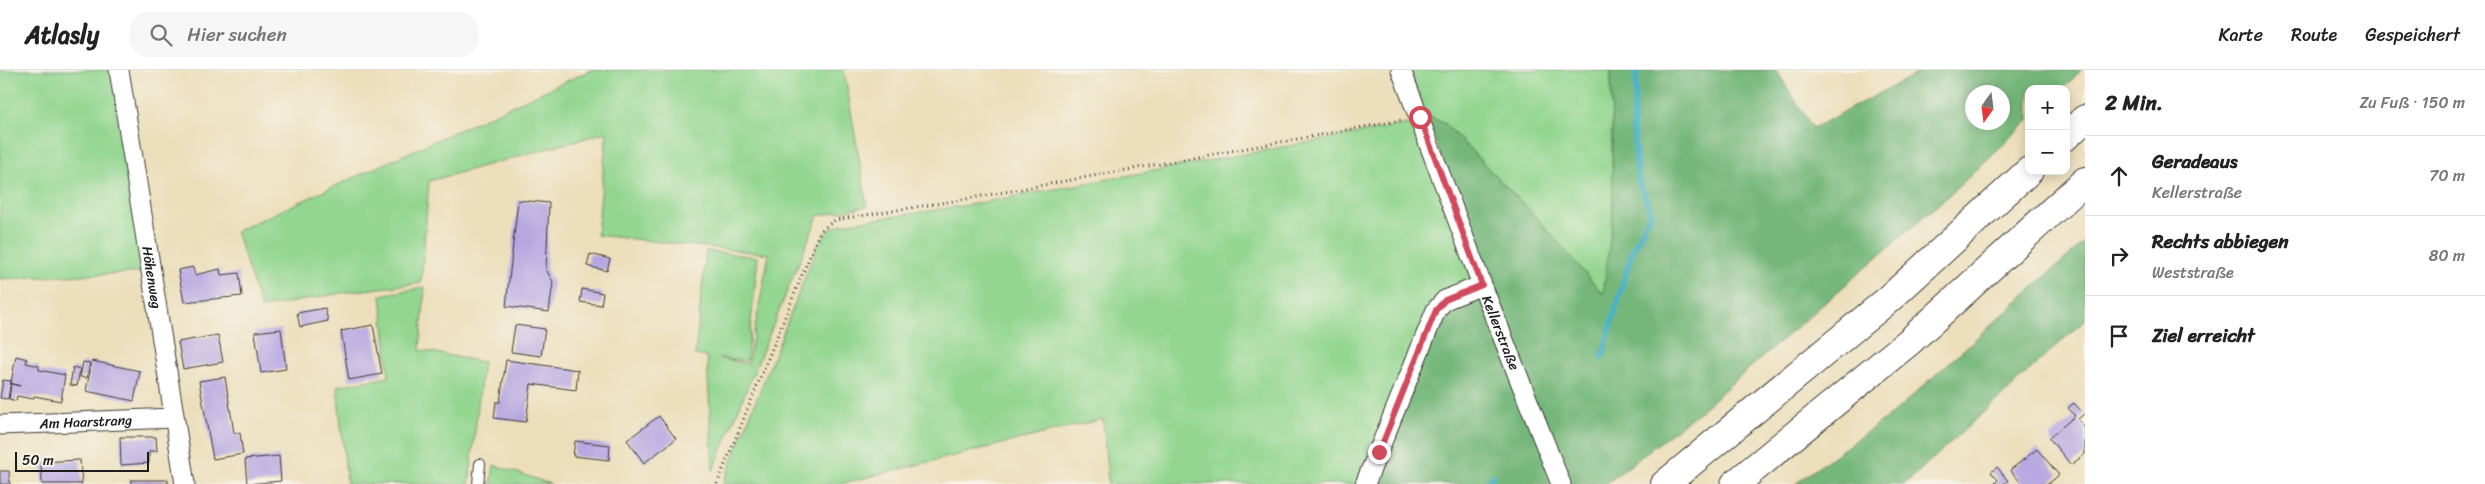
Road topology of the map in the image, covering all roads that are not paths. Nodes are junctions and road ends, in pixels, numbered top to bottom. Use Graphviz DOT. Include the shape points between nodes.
graph roads {
  1 [pos="119,70"];
  2 [pos="1401,70"];
  3 [pos="2085,119"];
  4 [pos="2070,132"];
  5 [pos="2025,175"];
  6 [pos="2085,181"];
  7 [pos="1482,285"];
  8 [pos="173,418"];
  9 [pos="0,425"];
  10 [pos="480,464"];
  11 [pos="185,484"];
  12 [pos="478,484"];
  13 [pos="1365,484"];
  14 [pos="1561,484"];
  15 [pos="1665,484"];
  16 [pos="1735,484"];
  1 -- 8 [label="street, Höhenweg"];
  2 -- 7 [label="street, Kellerstraße"];
  3 -- 4 [label="highway"];
  5 -- 15 [label="highway" via="1889,299"];
  6 -- 16 [label="highway" via="1910,341"];
  7 -- 13 [label="street" via="1445,300 1436,310"];
  7 -- 14 [label="street, Kellerstraße"];
  8 -- 9 [label="street, Am Haarstrang"];
  8 -- 11 [label="street, Höhenweg"];
  10 -- 12 [label="lane"];
}
